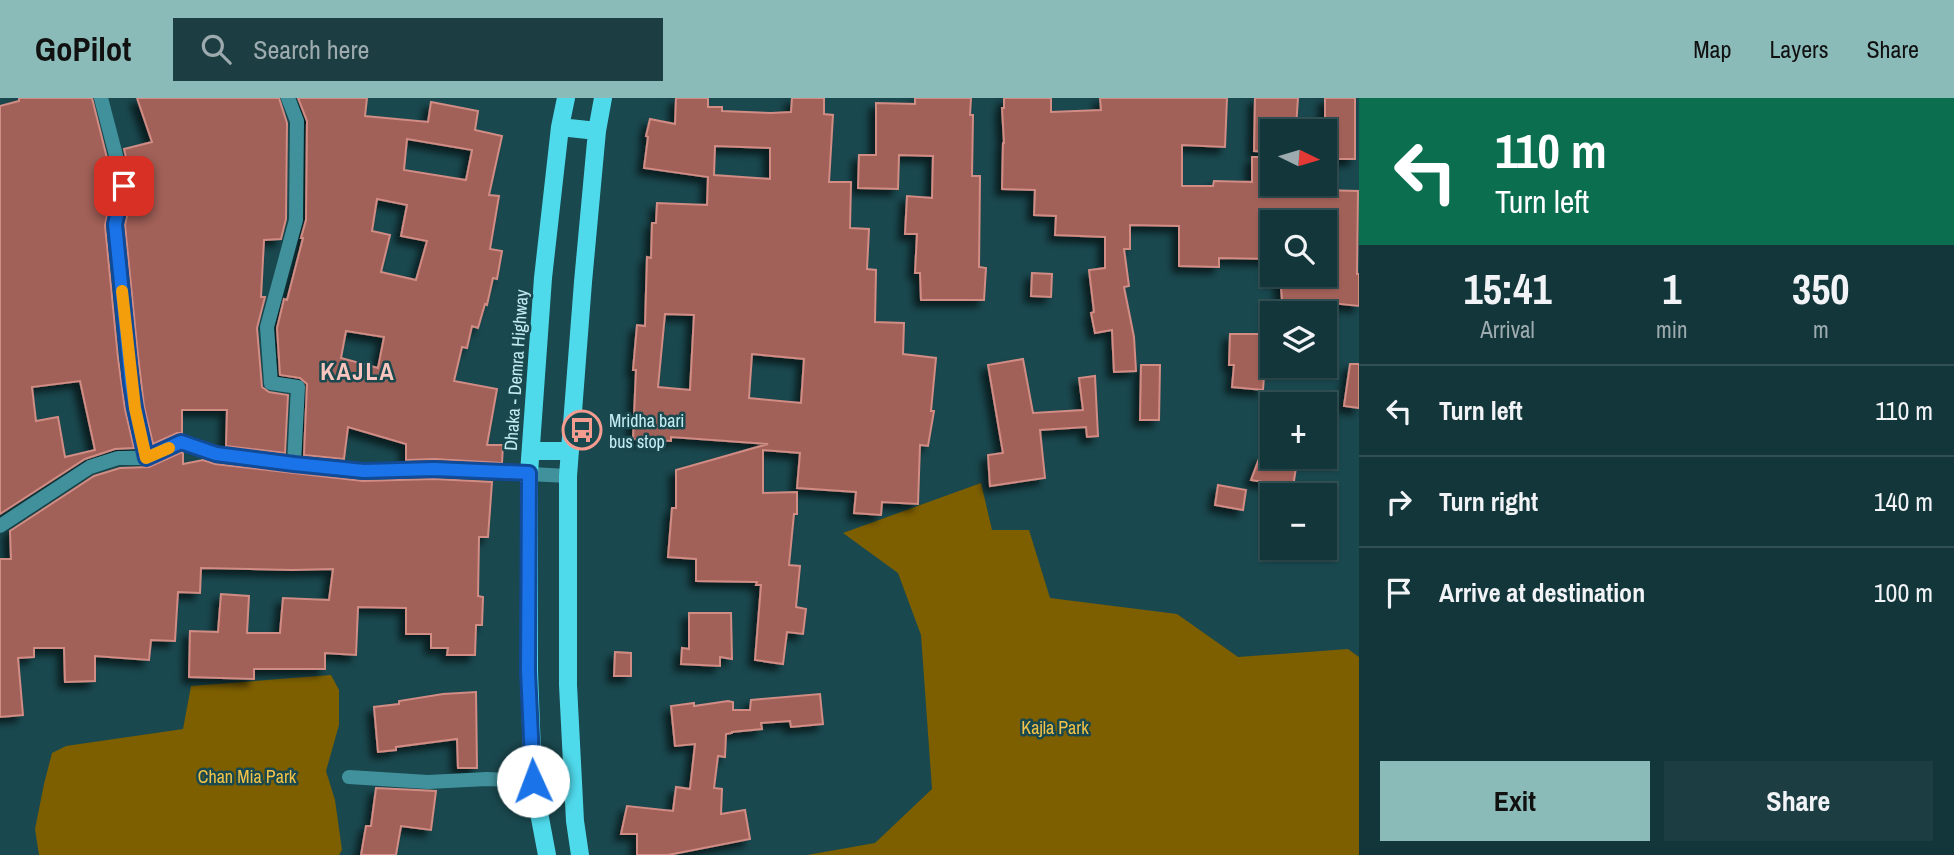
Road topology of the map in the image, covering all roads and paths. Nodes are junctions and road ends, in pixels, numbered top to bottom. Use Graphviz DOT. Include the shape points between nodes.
graph roads {
  1 [pos="101,98"];
  2 [pos="288,98"];
  3 [pos="566,98"];
  4 [pos="603,98"];
  5 [pos="560,127"];
  6 [pos="597,131"];
  7 [pos="531,451"];
  8 [pos="569,451"];
  9 [pos="146,458"];
  10 [pos="294,464"];
  11 [pos="529,473"];
  12 [pos="568,475"];
  13 [pos="0,526"];
  14 [pos="349,777"];
  15 [pos="533,781"];
  16 [pos="547,855"];
  17 [pos="580,855"];
  1 -- 9 [label="street" via="124,186 115,224 131,383"];
  2 -- 10 [label="street" via="297,121 296,220 267,327 271,383 298,387"];
  3 -- 5 [label="main road, Dhaka - Demra Highway"];
  4 -- 6 [label="main road"];
  5 -- 6 [label="main road"];
  5 -- 7 [label="main road, Dhaka - Demra Highway"];
  6 -- 8 [label="main road"];
  7 -- 8 [label="main road"];
  7 -- 11 [label="main road, Dhaka - Demra Highway"];
  8 -- 12 [label="main road"];
  9 -- 10 [label="street" via="181,442 216,454"];
  9 -- 13 [label="street" via="118,458 90,467"];
  10 -- 11 [label="street" via="364,471"];
  11 -- 12 [label="street"];
  11 -- 15 [label="main road, Dhaka - Demra Highway" via="528,671"];
  12 -- 17 [label="main road" via="568,685"];
  14 -- 15 [label="street"];
  15 -- 16 [label="main road, Dhaka - Demra Highway"];
}
